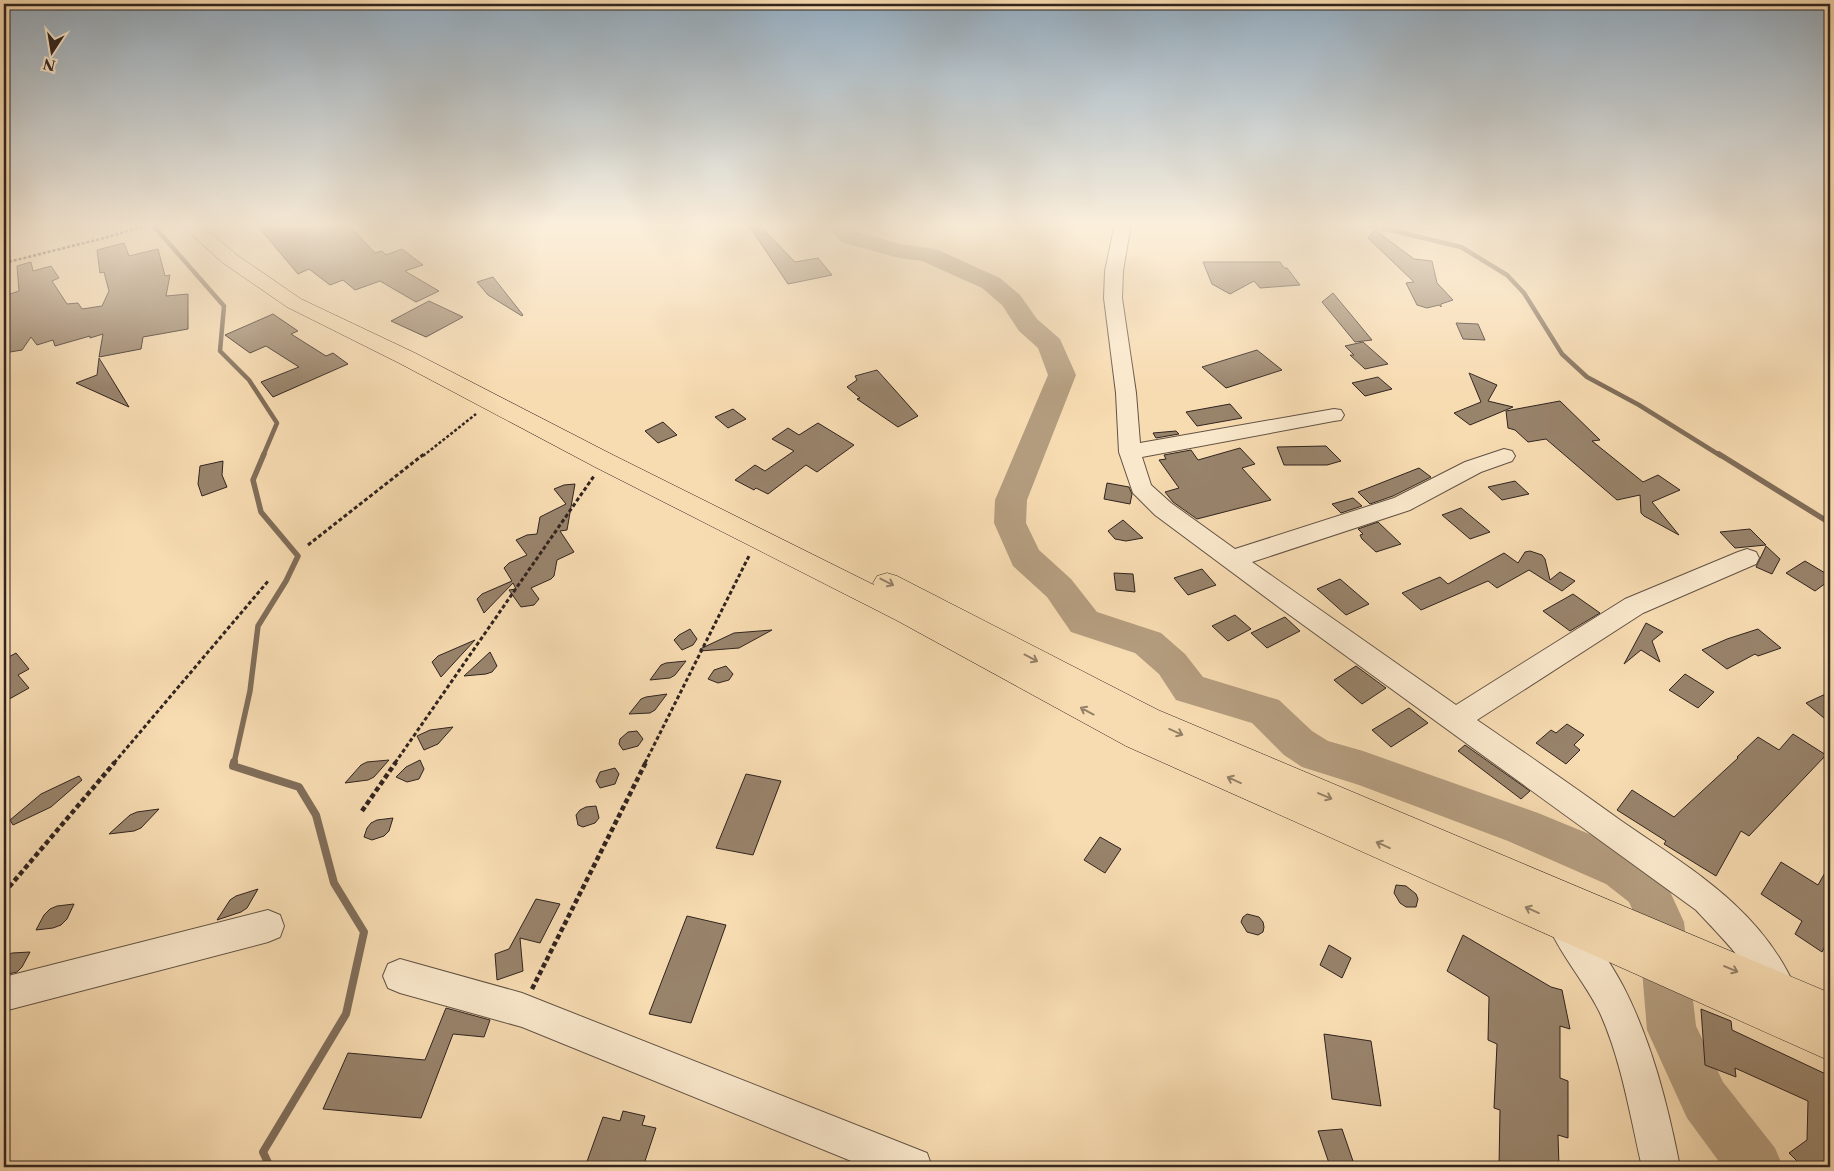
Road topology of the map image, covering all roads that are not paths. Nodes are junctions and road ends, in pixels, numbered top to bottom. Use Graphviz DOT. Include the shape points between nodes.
graph roads {
  1 [pos="257,279"];
  2 [pos="283,279"];
  3 [pos="1114,279"];
  4 [pos="365,330"];
  5 [pos="1334,415"];
  6 [pos="1130,452"];
  7 [pos="1504,456"];
  8 [pos="1747,558"];
  9 [pos="1233,559"];
  10 [pos="1456,719"];
  11 [pos="1563,911"];
  12 [pos="268,926"];
  13 [pos="400,976"];
  14 [pos="4,994"];
  15 [pos="1784,1006"];
  16 [pos="1830,1012"];
  17 [pos="1830,1041"];
  18 [pos="913,1167"];
  19 [pos="1661,1167"];
  1 -- 4 [label="highway" via="294,303"];
  2 -- 4 [label="highway"];
  3 -- 6 [label="street" via="1113,298"];
  4 -- 11 [label="highway, one-way" via="920,599 1148,719"];
  11 -- 4 [label="highway, one-way" via="1137,738 906,613 604,461"];
  5 -- 6 [label="street"];
  6 -- 9 [label="street" via="1141,488"];
  7 -- 9 [label="street" via="1473,467 1402,504"];
  8 -- 10 [label="street" via="1634,606"];
  9 -- 10 [label="street"];
  10 -- 15 [label="street" via="1707,899 1745,938"];
  11 -- 15 [label="highway"];
  11 -- 19 [label="street" via="1611,1001 1647,1102"];
  12 -- 14 [label="street"];
  13 -- 18 [label="street" via="522,1010"];
  15 -- 16 [label="highway"];
  15 -- 17 [label="highway"];
}
